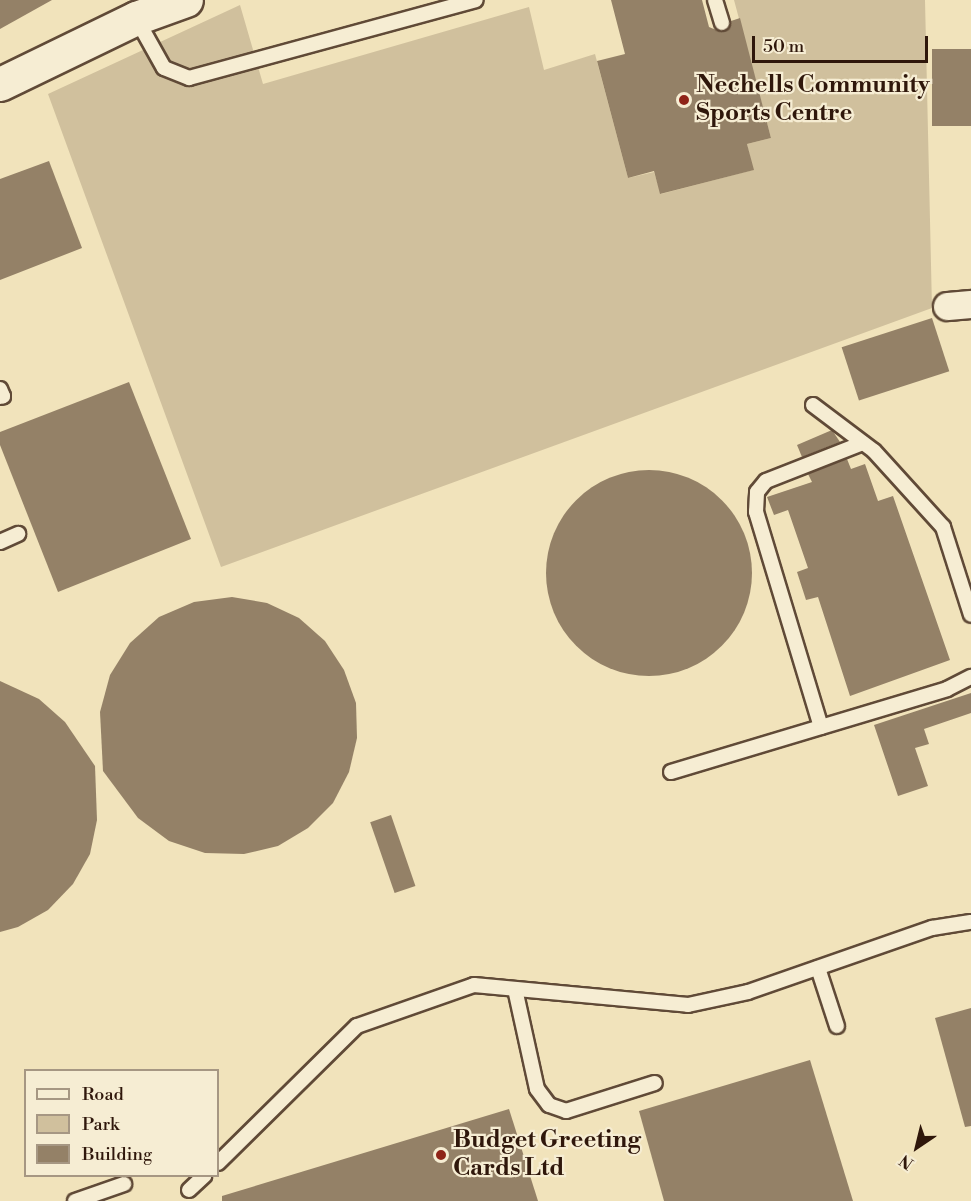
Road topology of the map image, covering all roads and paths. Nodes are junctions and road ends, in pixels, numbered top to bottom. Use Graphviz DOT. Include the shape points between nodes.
graph roads {
  1 [pos="186,0"];
  2 [pos="476,0"];
  3 [pos="716,0"];
  4 [pos="136,18"];
  5 [pos="722,23"];
  6 [pos="0,84"];
  7 [pos="0,388"];
  8 [pos="0,397"];
  9 [pos="813,405"];
  10 [pos="863,443"];
  11 [pos="18,534"];
  12 [pos="0,542"];
  13 [pos="971,615"];
  14 [pos="971,676"];
  15 [pos="821,727"];
  16 [pos="671,772"];
  17 [pos="971,922"];
  18 [pos="818,968"];
  19 [pos="515,989"];
  20 [pos="837,1026"];
  21 [pos="655,1083"];
  22 [pos="219,1162"];
  23 [pos="203,1177"];
  24 [pos="124,1184"];
  25 [pos="189,1190"];
  26 [pos="75,1201"];
  1 -- 4 [label="street"];
  2 -- 4 [label="lane" via="189,78 164,68"];
  3 -- 5 [label="lane"];
  4 -- 6 [label="street"];
  7 -- 8 [label="lane"];
  9 -- 10 [label="lane"];
  10 -- 13 [label="lane" via="943,527"];
  10 -- 15 [label="lane" via="766,481 757,492 756,512"];
  11 -- 12 [label="lane"];
  14 -- 15 [label="lane" via="947,689"];
  15 -- 16 [label="lane"];
  17 -- 18 [label="lane" via="932,928"];
  18 -- 19 [label="lane" via="748,992 688,1005"];
  18 -- 20 [label="lane"];
  19 -- 21 [label="lane" via="537,1089 549,1105 566,1111"];
  19 -- 22 [label="lane" via="474,985 357,1026"];
  23 -- 25 [label="lane"];
  24 -- 26 [label="lane"];
}
